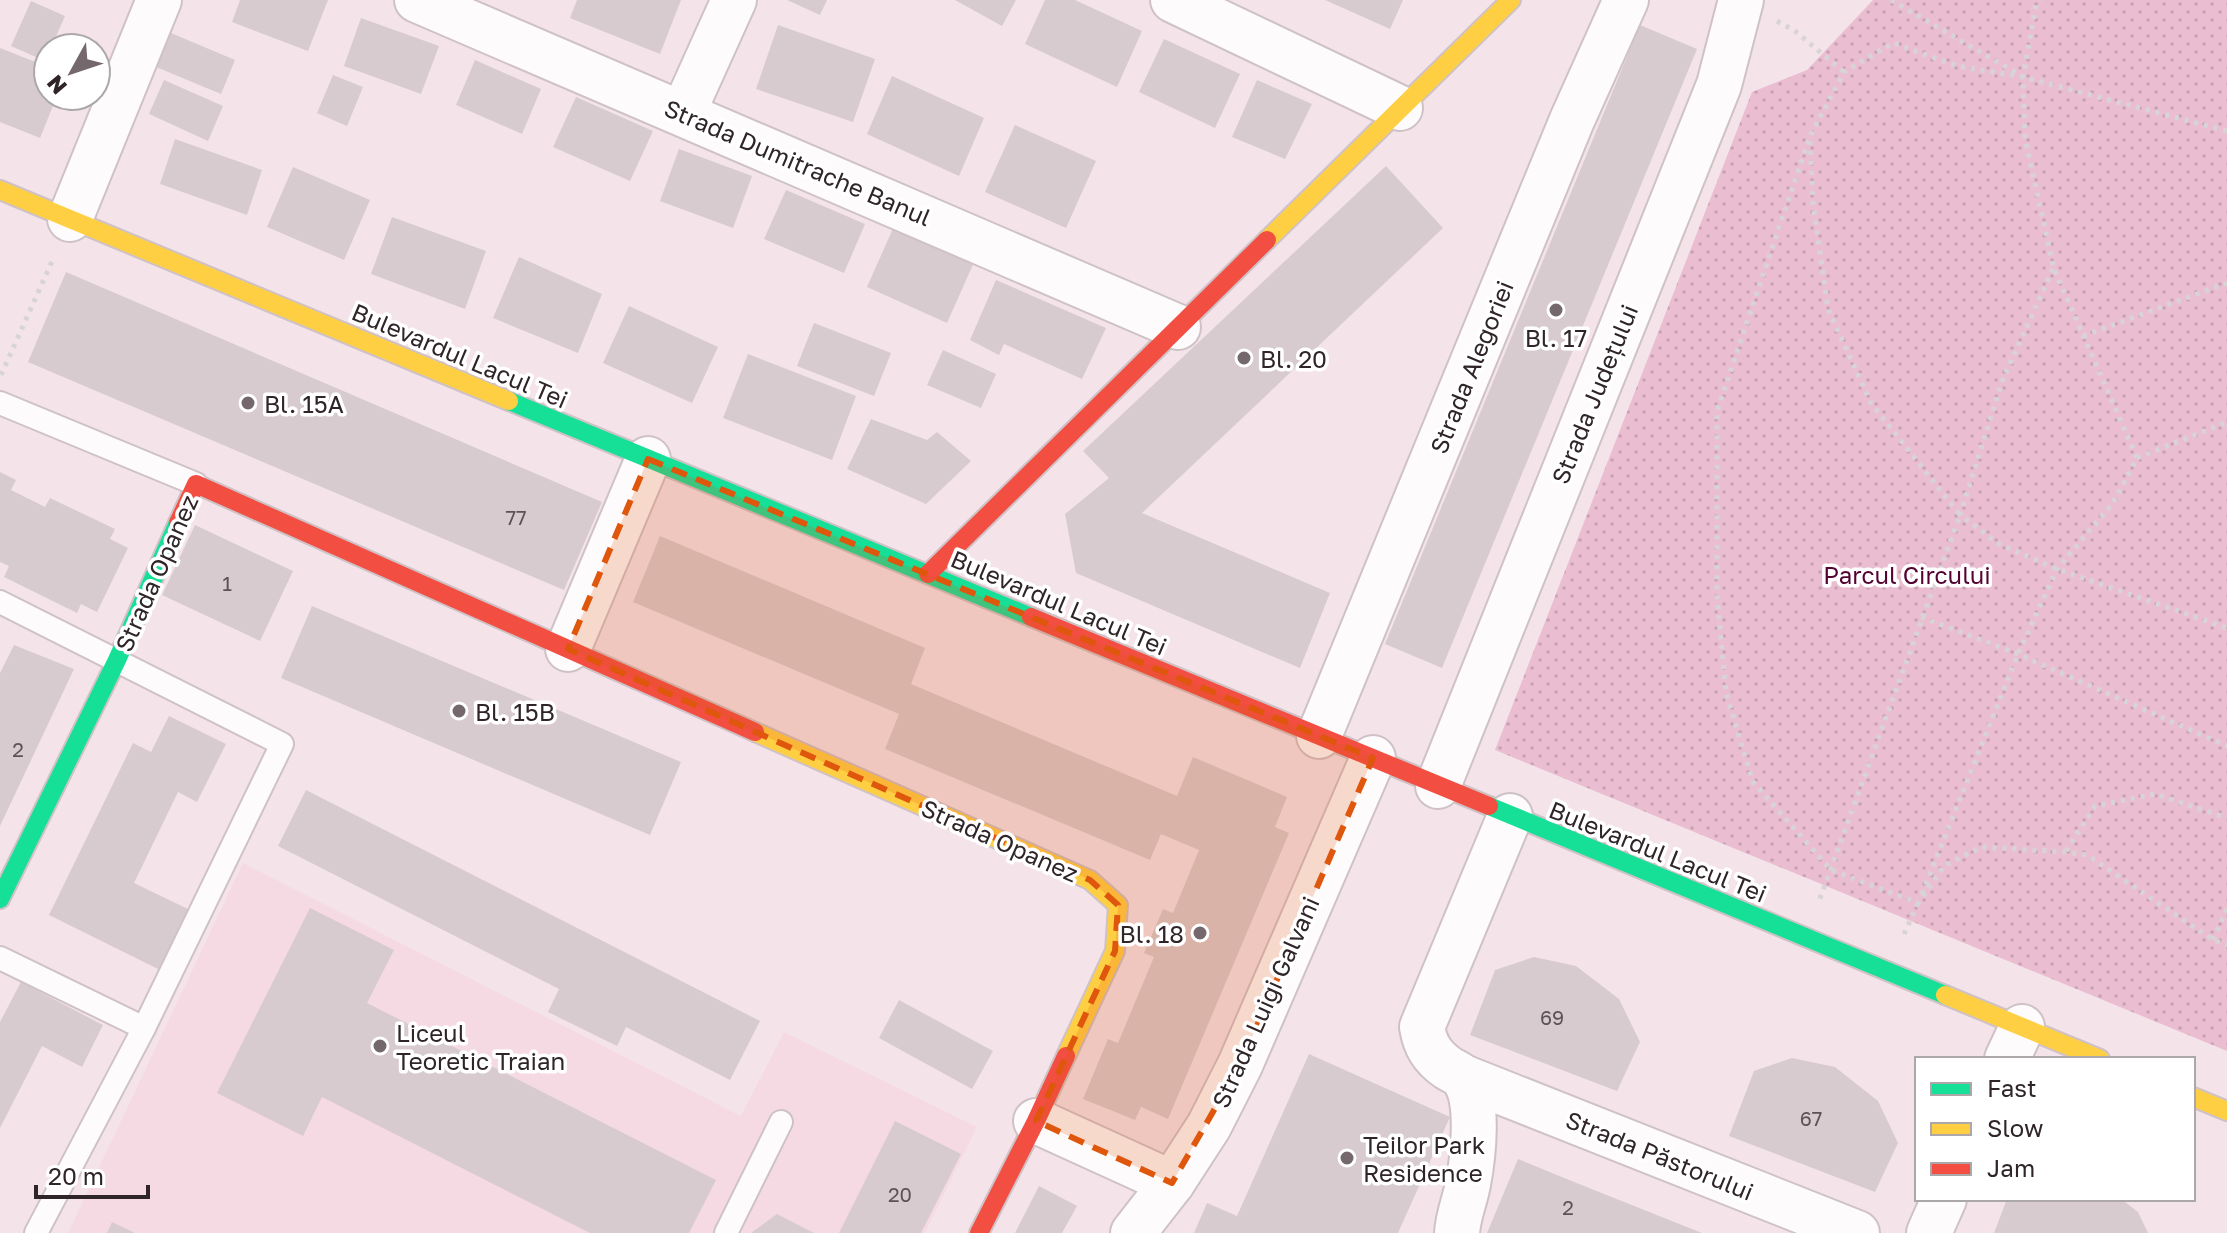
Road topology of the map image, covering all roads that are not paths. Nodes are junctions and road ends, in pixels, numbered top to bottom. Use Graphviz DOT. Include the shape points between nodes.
graph roads {
  1 [pos="159,0"];
  2 [pos="417,0"];
  3 [pos="734,0"];
  4 [pos="1173,0"];
  5 [pos="1511,0"];
  6 [pos="1626,0"];
  7 [pos="1755,8"];
  8 [pos="1400,108"];
  9 [pos="683,113"];
  10 [pos="0,190"];
  11 [pos="70,219"];
  12 [pos="1178,327"];
  13 [pos="0,403"];
  14 [pos="648,459"];
  15 [pos="196,484"];
  16 [pos="928,574"];
  17 [pos="0,602"];
  18 [pos="568,649"];
  19 [pos="117,660"];
  20 [pos="1319,736"];
  21 [pos="1373,758"];
  22 [pos="1438,786"];
  23 [pos="1510,816"];
  24 [pos="0,899"];
  25 [pos="0,958"];
  26 [pos="144,1028"];
  27 [pos="2015,1043"];
  28 [pos="2089,1057"];
  29 [pos="1463,1077"];
  30 [pos="2195,1098"];
  31 [pos="2227,1111"];
  32 [pos="1036,1121"];
  33 [pos="781,1122"];
  34 [pos="1172,1183"];
  35 [pos="1943,1201"];
  36 [pos="36,1233"];
  37 [pos="726,1233"];
  38 [pos="979,1233"];
  39 [pos="1133,1233"];
  40 [pos="1457,1233"];
  41 [pos="1857,1233"];
  42 [pos="1929,1233"];
  1 -- 11 [label="street"];
  2 -- 9 [label="street, Strada Dumitrache Banul"];
  3 -- 9 [label="street"];
  4 -- 8 [label="street"];
  5 -- 8 [label="street"];
  6 -- 20 [label="street, Strada Alegoriei"];
  7 -- 22 [label="street, Strada Județului" via="1719,85"];
  8 -- 12 [label="street"];
  9 -- 12 [label="street, Strada Dumitrache Banul"];
  10 -- 11 [label="street, Bulevardul Lacul Tei"];
  11 -- 14 [label="street, Bulevardul Lacul Tei"];
  12 -- 16 [label="street"];
  13 -- 15 [label="lane"];
  14 -- 16 [label="street, Bulevardul Lacul Tei"];
  14 -- 18 [label="street"];
  15 -- 18 [label="street, Strada Opanez"];
  15 -- 19 [label="street, Strada Opanez"];
  16 -- 20 [label="street, Bulevardul Lacul Tei"];
  17 -- 19 [label="lane"];
  18 -- 32 [label="street, Strada Opanez" via="1090,880 1118,905 1115,951"];
  19 -- 24 [label="street, Strada Opanez"];
  19 -- 26 [label="lane" via="282,744"];
  20 -- 21 [label="street, Bulevardul Lacul Tei"];
  21 -- 22 [label="street, Bulevardul Lacul Tei"];
  21 -- 34 [label="street, Strada Luigi Galvani" via="1240,1065"];
  22 -- 23 [label="street, Bulevardul Lacul Tei"];
  23 -- 27 [label="street, Bulevardul Lacul Tei" via="1887,971"];
  23 -- 29 [label="street, Strada Păstorului" via="1422,1027 1433,1055"];
  25 -- 26 [label="lane"];
  26 -- 36 [label="lane"];
  27 -- 28 [label="street, Bulevardul Lacul Tei"];
  29 -- 40 [label="street" via="1471,1098 1473,1141"];
  29 -- 41 [label="street, Strada Păstorului"];
  30 -- 31 [label="street"];
  32 -- 34 [label="street"];
  32 -- 38 [label="street"];
  33 -- 37 [label="lane"];
  34 -- 39 [label="street, Strada Luigi Galvani"];
  35 -- 42 [label="street"];
}
